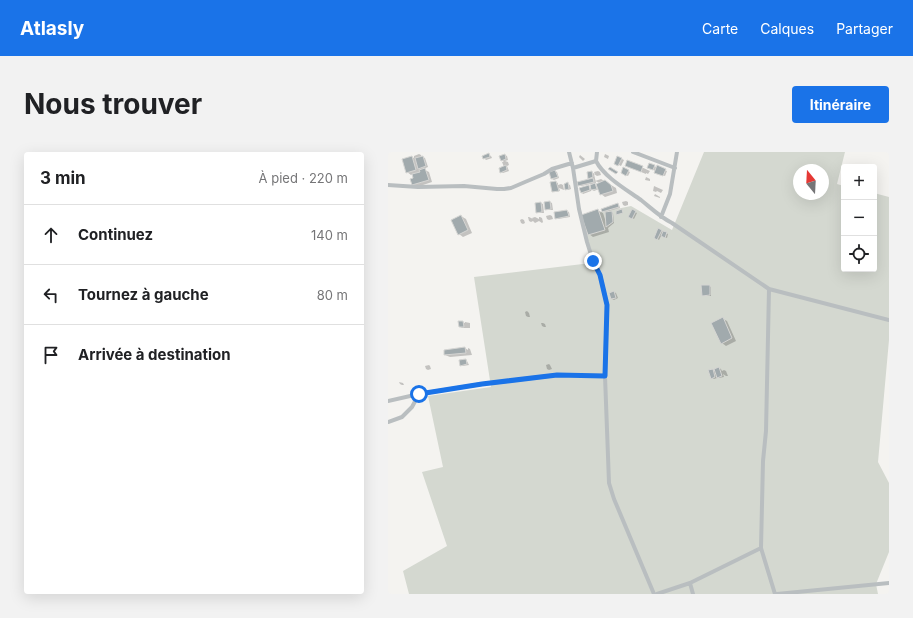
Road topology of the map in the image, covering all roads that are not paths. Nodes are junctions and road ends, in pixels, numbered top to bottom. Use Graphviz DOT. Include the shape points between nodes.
graph roads {
  1 [pos="569,152"];
  2 [pos="597,152"];
  3 [pos="633,152"];
  4 [pos="677,152"];
  5 [pos="596,161"];
  6 [pos="572,163"];
  7 [pos="573,168"];
  8 [pos="674,168"];
  9 [pos="388,185"];
  10 [pos="661,217"];
  11 [pos="769,290"];
  12 [pos="889,320"];
  13 [pos="605,376"];
  14 [pos="419,394"];
  15 [pos="388,401"];
  16 [pos="388,422"];
  17 [pos="761,548"];
  18 [pos="690,583"];
  19 [pos="889,583"];
  20 [pos="654,594"];
  21 [pos="657,594"];
  22 [pos="693,594"];
  23 [pos="776,594"];
  1 -- 6 [label="street"];
  2 -- 5 [label="street"];
  3 -- 8 [label="street"];
  4 -- 8 [label="street"];
  5 -- 7 [label="street"];
  5 -- 10 [label="street" via="599,167"];
  6 -- 7 [label="street"];
  6 -- 9 [label="street" via="504,189"];
  7 -- 13 [label="street" via="587,242 600,275 607,305"];
  8 -- 10 [label="street" via="670,194"];
  10 -- 11 [label="street"];
  11 -- 12 [label="street"];
  11 -- 17 [label="street"];
  13 -- 14 [label="street" via="557,375"];
  13 -- 20 [label="street" via="611,492"];
  14 -- 15 [label="street"];
  14 -- 16 [label="street" via="412,407 402,417"];
  17 -- 18 [label="street"];
  17 -- 23 [label="street"];
  18 -- 21 [label="street"];
  18 -- 22 [label="street"];
  19 -- 23 [label="street"];
}
